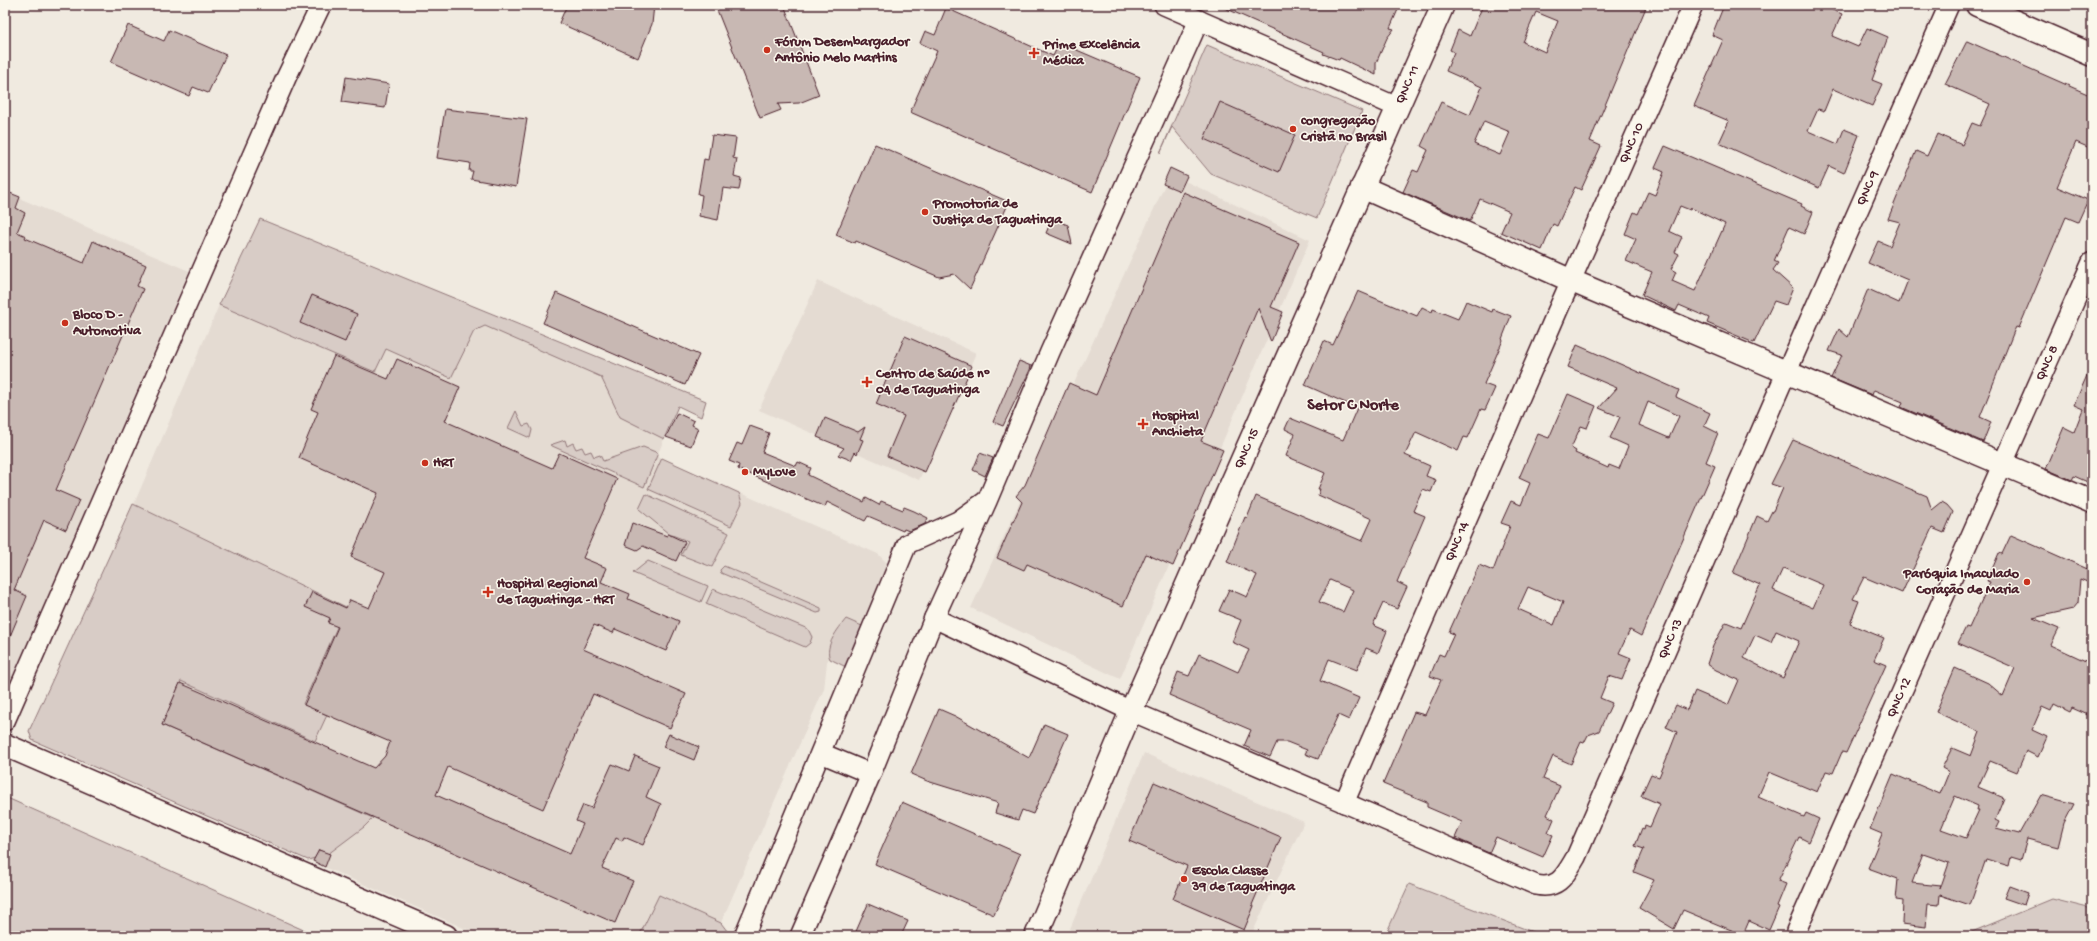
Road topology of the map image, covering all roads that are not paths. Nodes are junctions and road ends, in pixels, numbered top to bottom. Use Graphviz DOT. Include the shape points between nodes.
graph roads {
  1 [pos="321,5"];
  2 [pos="1443,5"];
  3 [pos="1693,5"];
  4 [pos="1949,5"];
  5 [pos="1977,5"];
  6 [pos="1172,7"];
  7 [pos="1199,20"];
  8 [pos="2092,55"];
  9 [pos="1397,107"];
  10 [pos="1362,186"];
  11 [pos="2092,262"];
  12 [pos="1572,281"];
  13 [pos="1787,371"];
  14 [pos="2003,464"];
  15 [pos="987,501"];
  16 [pos="2092,502"];
  17 [pos="934,618"];
  18 [pos="1131,710"];
  19 [pos="5,721"];
  20 [pos="5,745"];
  21 [pos="821,753"];
  22 [pos="871,774"];
  23 [pos="1344,804"];
  24 [pos="1796,932"];
  25 [pos="446,936"];
  26 [pos="744,936"];
  27 [pos="800,936"];
  28 [pos="1036,936"];
  1 -- 19 [label="street" via="286,78"];
  2 -- 9 [label="street, QNC 11"];
  3 -- 12 [label="street, QNC 10"];
  4 -- 13 [label="street, QNC 9"];
  5 -- 8 [label="street"];
  6 -- 7 [label="street"];
  7 -- 9 [label="street"];
  7 -- 15 [label="street" via="1050,352"];
  9 -- 10 [label="street, QNC 11"];
  10 -- 12 [label="street"];
  10 -- 18 [label="street, QNC 15"];
  11 -- 14 [label="street, QNC 8"];
  12 -- 13 [label="street"];
  12 -- 23 [label="street, QNC 14"];
  13 -- 14 [label="street"];
  13 -- 23 [label="street, QNC 13" via="1576,857 1555,885 1546,888 1536,885"];
  14 -- 16 [label="street"];
  14 -- 24 [label="street, QNC 12"];
  15 -- 17 [label="street"];
  15 -- 21 [label="street" via="958,522 907,544"];
  17 -- 18 [label="street"];
  17 -- 22 [label="street"];
  18 -- 23 [label="street"];
  18 -- 28 [label="street, QNC 15"];
  20 -- 25 [label="street"];
  21 -- 22 [label="street"];
  21 -- 26 [label="street"];
  22 -- 27 [label="street"];
}
